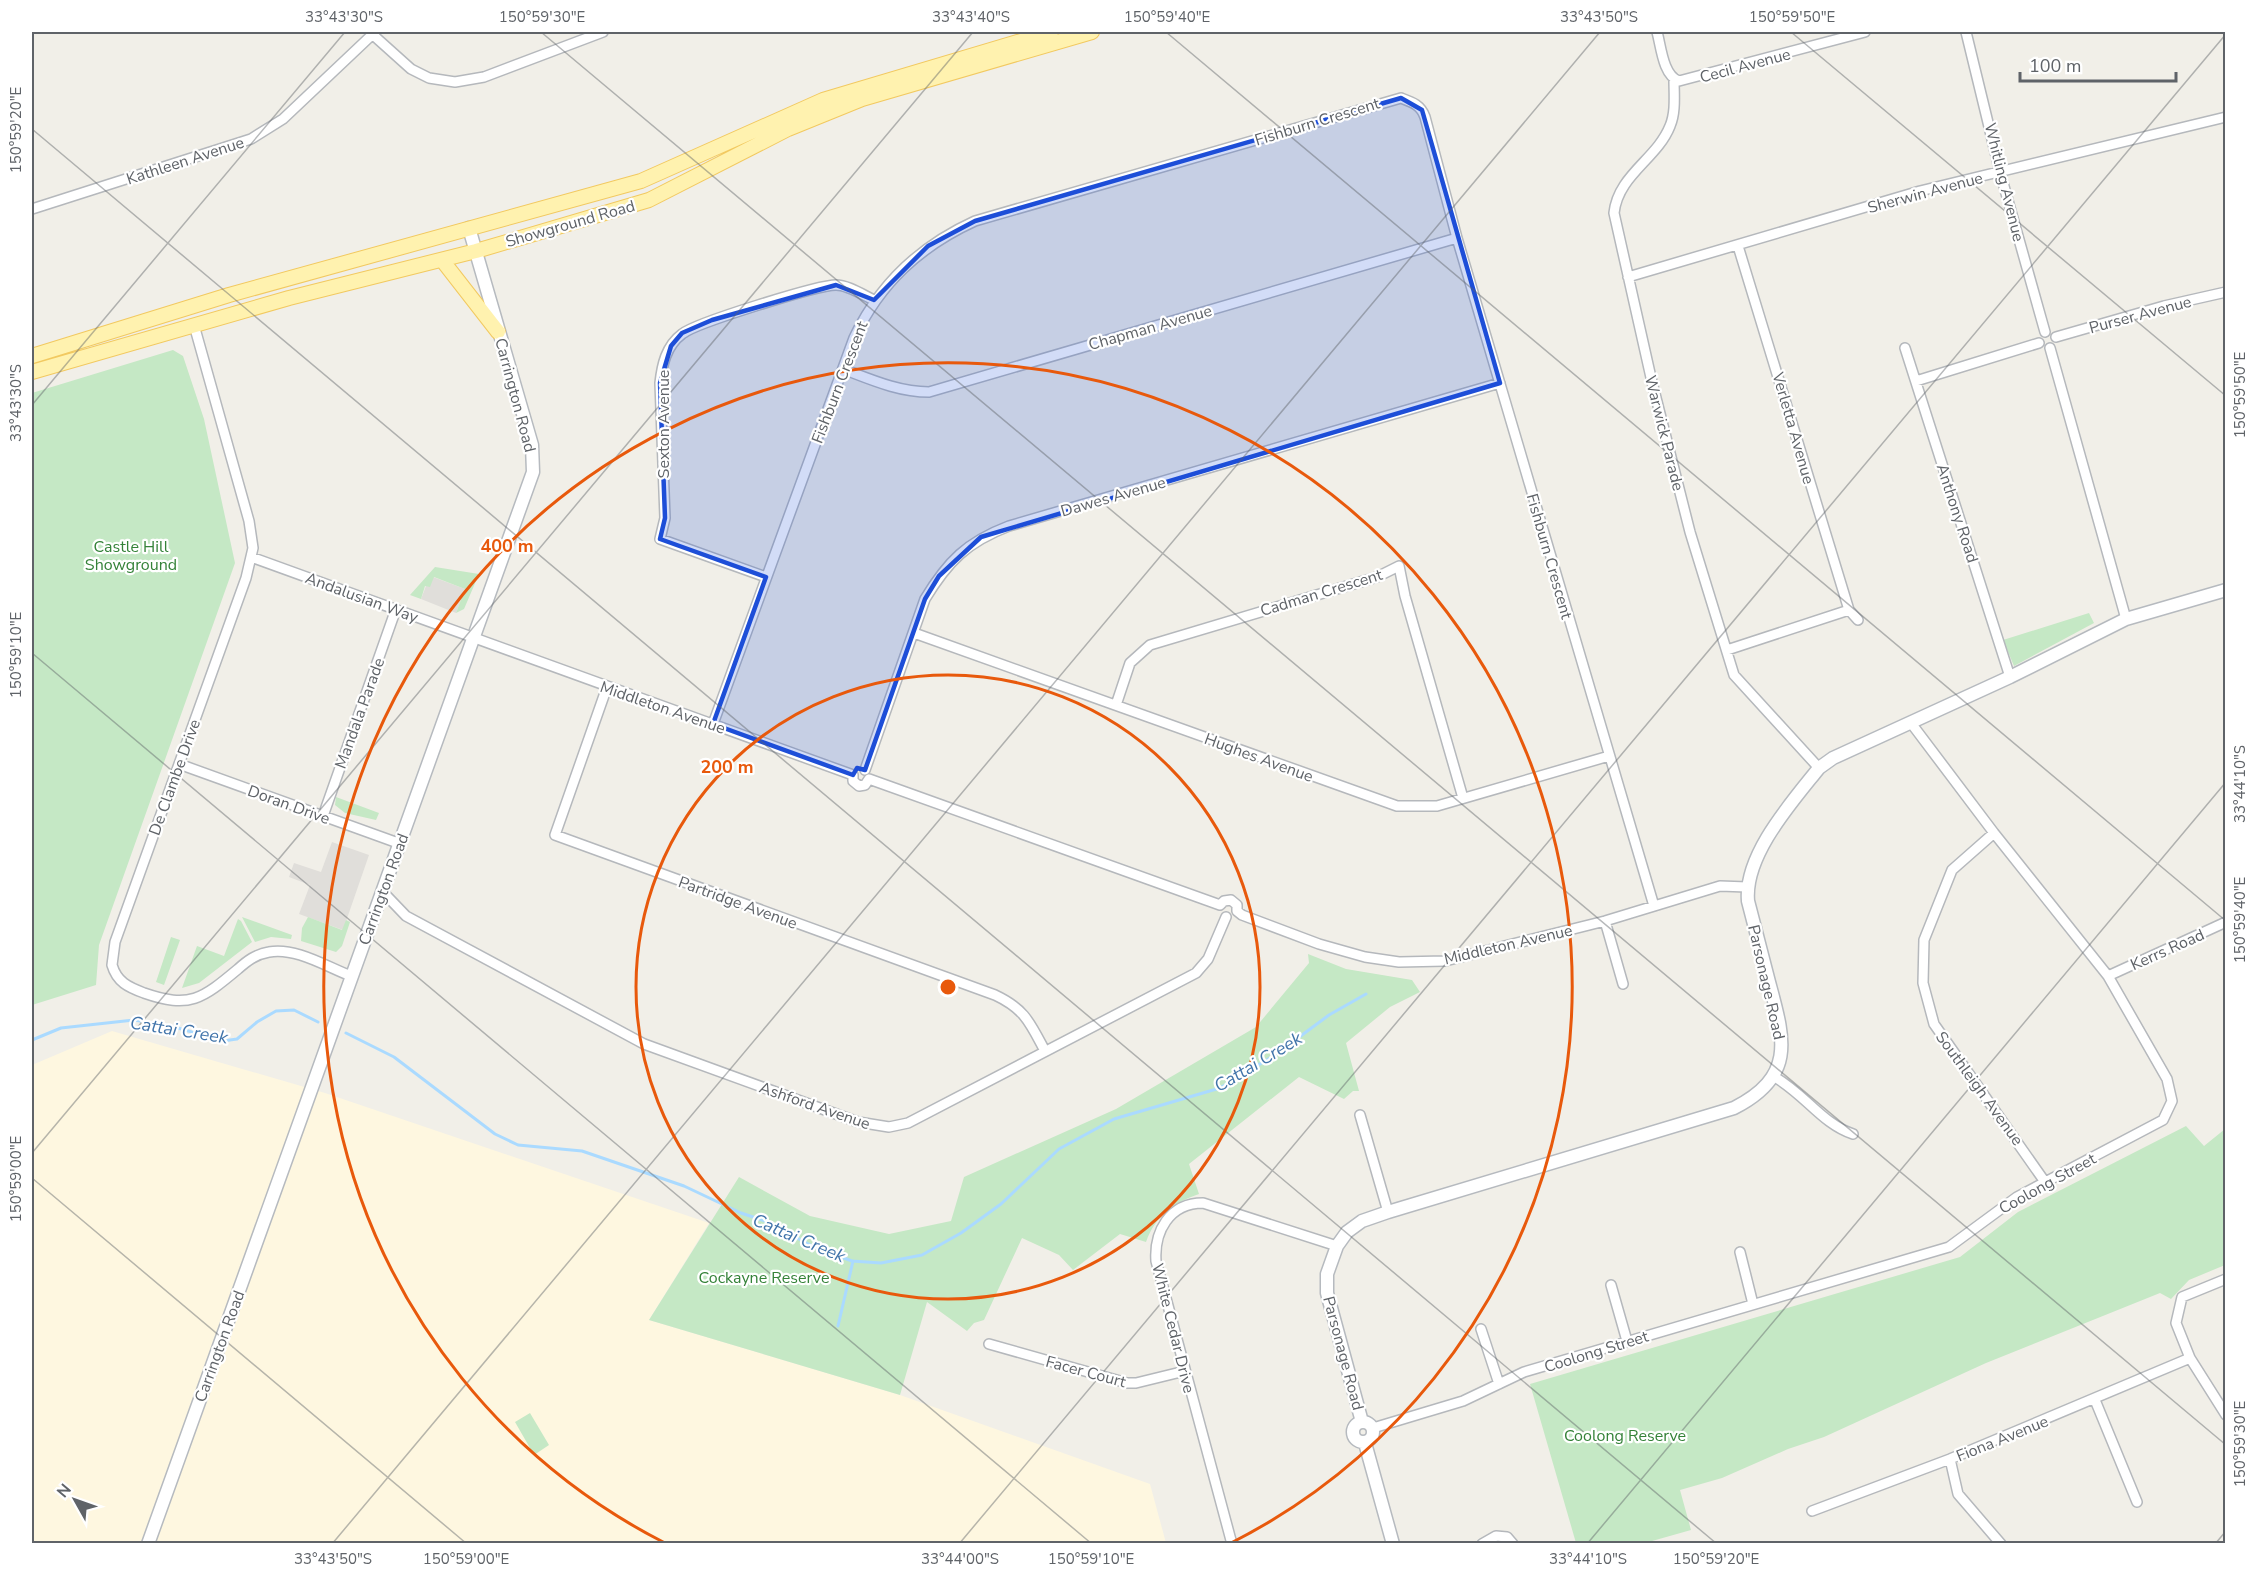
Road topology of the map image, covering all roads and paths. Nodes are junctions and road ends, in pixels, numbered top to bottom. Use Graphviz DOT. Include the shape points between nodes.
graph roads {
  1 [pos="603,32"];
  2 [pos="1051,32"];
  3 [pos="1092,32"];
  4 [pos="1657,32"];
  5 [pos="1865,32"];
  6 [pos="1966,32"];
  7 [pos="373,33"];
  8 [pos="1674,79"];
  9 [pos="2226,117"];
  10 [pos="2000,172"];
  11 [pos="32,209"];
  12 [pos="470,228"];
  13 [pos="1457,238"];
  14 [pos="1738,246"];
  15 [pos="476,251"];
  16 [pos="442,260"];
  17 [pos="1628,277"];
  18 [pos="2226,292"];
  19 [pos="874,300"];
  20 [pos="189,308"];
  21 [pos="194,325"];
  22 [pos="498,332"];
  23 [pos="2045,332"];
  24 [pos="2056,338"];
  25 [pos="2039,343"];
  26 [pos="1905,348"];
  27 [pos="2050,348"];
  28 [pos="32,356"];
  29 [pos="843,369"];
  30 [pos="32,372"];
  31 [pos="1916,381"];
  32 [pos="1500,383"];
  33 [pos="251,557"];
  34 [pos="766,578"];
  35 [pos="2226,590"];
  36 [pos="396,609"];
  37 [pos="1849,610"];
  38 [pos="2126,619"];
  39 [pos="1858,620"];
  40 [pos="914,633"];
  41 [pos="473,638"];
  42 [pos="1727,650"];
  43 [pos="2010,677"];
  44 [pos="607,687"];
  45 [pos="1116,705"];
  46 [pos="1911,723"];
  47 [pos="713,724"];
  48 [pos="1609,756"];
  49 [pos="179,764"];
  50 [pos="1819,768"];
  51 [pos="865,770"];
  52 [pos="853,775"];
  53 [pos="869,779"];
  54 [pos="1463,798"];
  55 [pos="323,816"];
  56 [pos="1994,833"];
  57 [pos="398,843"];
  58 [pos="1747,887"];
  59 [pos="382,891"];
  60 [pos="1220,905"];
  61 [pos="1654,906"];
  62 [pos="1237,911"];
  63 [pos="1226,916"];
  64 [pos="1605,921"];
  65 [pos="2226,922"];
  66 [pos="351,976"];
  67 [pos="2108,976"];
  68 [pos="1623,984"];
  69 [pos="1045,1051"];
  70 [pos="1773,1077"];
  71 [pos="1359,1114"];
  72 [pos="1853,1134"];
  73 [pos="2045,1182"];
  74 [pos="1388,1212"];
  75 [pos="1337,1246"];
  76 [pos="1740,1252"];
  77 [pos="2226,1280"];
  78 [pos="1611,1285"];
  79 [pos="1753,1304"];
  80 [pos="1481,1329"];
  81 [pos="1627,1341"];
  82 [pos="989,1344"];
  83 [pos="2190,1358"];
  84 [pos="1185,1371"];
  85 [pos="1499,1384"];
  86 [pos="2095,1400"];
  87 [pos="2226,1415"];
  88 [pos="1367,1425"];
  89 [pos="1365,1443"];
  90 [pos="1950,1459"];
  91 [pos="2137,1502"];
  92 [pos="1812,1511"];
  93 [pos="148,1544"];
  94 [pos="1232,1544"];
  95 [pos="1393,1544"];
  96 [pos="1482,1544"];
  97 [pos="1513,1544"];
  98 [pos="2001,1544"];
  1 -- 7 [label="street" via="484,77 455,82 429,78 411,69"];
  2 -- 12 [label="main road, Showground Road" via="823,100 640,181"];
  3 -- 15 [label="main road, Showground Road" via="862,99 798,125 649,200"];
  4 -- 8 [label="street"];
  5 -- 8 [label="street, Cecil Avenue" via="1691,79"];
  6 -- 10 [label="street, Whitling Avenue"];
  7 -- 11 [label="street, Kathleen Avenue" via="283,119 251,139"];
  8 -- 17 [label="street, Warwick Parade" via="1674,115 1669,129 1625,184 1615,203"];
  9 -- 10 [label="street, Sherwin Avenue"];
  10 -- 14 [label="street, Sherwin Avenue" via="1920,191"];
  10 -- 23 [label="street, Whitling Avenue"];
  12 -- 15 [label="street, Carrington Road"];
  12 -- 20 [label="main road, Showground Road"];
  13 -- 19 [label="street, Fishburn Crescent" via="1422,110 1401,98 975,221 928,246"];
  13 -- 29 [label="street, Chapman Avenue" via="929,392 894,388"];
  13 -- 32 [label="street, Fishburn Crescent"];
  14 -- 17 [label="street, Sherwin Avenue"];
  14 -- 37 [label="street, Verletta Avenue"];
  15 -- 16 [label="main road, Showground Road"];
  15 -- 22 [label="street, Carrington Road"];
  16 -- 21 [label="main road, Showground Road"];
  16 -- 22 [label="main road"];
  17 -- 42 [label="street, Warwick Parade" via="1690,532"];
  18 -- 24 [label="street, Purser Avenue"];
  19 -- 29 [label="street, Fishburn Crescent"];
  19 -- 34 [label="street, Sexton Avenue" via="836,285 712,320 682,333 663,363 660,383 665,518 660,539"];
  20 -- 21 [label="main road"];
  20 -- 28 [label="main road, Showground Road"];
  21 -- 30 [label="main road, Showground Road"];
  21 -- 33 [label="street, De Clambe Drive" via="249,521"];
  22 -- 41 [label="street, Carrington Road" via="532,445 533,465 526,495"];
  23 -- 24 [label="street"];
  23 -- 25 [label="street"];
  24 -- 27 [label="street"];
  25 -- 27 [label="street"];
  25 -- 31 [label="street"];
  26 -- 31 [label="street, Anthony Road"];
  27 -- 38 [label="street"];
  29 -- 34 [label="street, Fishburn Crescent"];
  31 -- 43 [label="street, Anthony Road"];
  32 -- 40 [label="street, Dawes Avenue" via="981,537 939,576 925,599"];
  32 -- 48 [label="street, Fishburn Crescent"];
  33 -- 36 [label="street, Andalusian Way"];
  33 -- 49 [label="street, De Clambe Drive"];
  34 -- 47 [label="street, Fishburn Crescent"];
  35 -- 38 [label="street, Parsonage Road"];
  36 -- 41 [label="street, Andalusian Way"];
  36 -- 55 [label="street, Mandala Parade"];
  37 -- 39 [label="street, Verletta Avenue"];
  37 -- 42 [label="street"];
  38 -- 43 [label="street, Parsonage Road"];
  40 -- 45 [label="street, Hughes Avenue"];
  40 -- 51 [label="street, Dawes Avenue"];
  41 -- 44 [label="street, Middleton Avenue"];
  41 -- 57 [label="street, Carrington Road"];
  42 -- 50 [label="street, Warwick Parade" via="1734,675"];
  43 -- 46 [label="street, Parsonage Road"];
  44 -- 47 [label="street, Middleton Avenue"];
  44 -- 69 [label="street, Partridge Avenue" via="555,835 995,995 1027,1017"];
  45 -- 54 [label="street, Hughes Avenue" via="1397,806 1422,808"];
  45 -- 54 [label="street, Cadman Crescent" via="1130,663 1150,645 1377,577 1400,566 1405,596"];
  46 -- 50 [label="street, Parsonage Road"];
  46 -- 56 [label="street, Coolong Street"];
  47 -- 52 [label="street, Middleton Avenue"];
  48 -- 54 [label="street, Hughes Avenue"];
  48 -- 61 [label="street, Fishburn Crescent"];
  49 -- 55 [label="street, Doran Drive"];
  49 -- 66 [label="street, De Clambe Drive" via="112,950 112,965 118,979 132,989 164,1000 187,1002 206,996 252,958 277,951"];
  50 -- 58 [label="street, Parsonage Road" via="1756,859"];
  51 -- 52 [label="street"];
  51 -- 53 [label="street"];
  52 -- 53 [label="street" via="859,786"];
  53 -- 60 [label="street"];
  55 -- 57 [label="street, Doran Drive"];
  56 -- 67 [label="street, Coolong Street"];
  56 -- 73 [label="street, Southleigh Avenue" via="1952,870 1924,940 1923,983 1934,1024"];
  57 -- 59 [label="street, Carrington Road"];
  58 -- 61 [label="street, Middleton Avenue" via="1720,886"];
  58 -- 70 [label="street, Parsonage Road" via="1782,1032 1781,1056"];
  59 -- 66 [label="street, Carrington Road"];
  59 -- 69 [label="street, Ashford Avenue" via="406,916 644,1044 874,1126 908,1123"];
  60 -- 62 [label="street" via="1231,900"];
  60 -- 63 [label="street"];
  61 -- 64 [label="street, Middleton Avenue"];
  62 -- 63 [label="street"];
  62 -- 64 [label="street, Middleton Avenue" via="1327,946 1398,962 1460,959"];
  63 -- 69 [label="street, Ashford Avenue" via="1208,959 1196,973"];
  64 -- 68 [label="street"];
  65 -- 67 [label="street, Kerrs Road"];
  66 -- 93 [label="street, Carrington Road"];
  67 -- 73 [label="street, Coolong Street" via="2167,1079 2172,1101 2163,1120"];
  70 -- 72 [label="street" via="1796,1090 1835,1127"];
  70 -- 74 [label="street, Parsonage Road" via="1734,1108"];
  71 -- 74 [label="street"];
  73 -- 79 [label="street, Coolong Street" via="2012,1200 1949,1247"];
  74 -- 75 [label="street, Parsonage Road" via="1362,1221"];
  75 -- 84 [label="street, White Cedar Drive" via="1212,1205 1197,1203 1166,1219 1156,1239 1156,1262"];
  75 -- 88 [label="street, Parsonage Road" via="1327,1274 1327,1293"];
  76 -- 79 [label="street"];
  77 -- 83 [label="street" via="2182,1298 2176,1323"];
  78 -- 81 [label="street"];
  79 -- 81 [label="street, Coolong Street"];
  80 -- 85 [label="street"];
  81 -- 85 [label="street, Coolong Street" via="1524,1372"];
  82 -- 84 [label="street, Facer Court" via="1127,1383"];
  83 -- 86 [label="street, Fiona Avenue"];
  83 -- 87 [label="street"];
  84 -- 94 [label="street, White Cedar Drive"];
  85 -- 88 [label="street, Coolong Street" via="1463,1401"];
  86 -- 90 [label="street, Fiona Avenue"];
  86 -- 91 [label="street"];
  88 -- 89 [label="street" via="1373,1437"];
  88 -- 89 [label="street" via="1354,1429 1353,1435"];
  89 -- 95 [label="street"];
  90 -- 92 [label="street, Fiona Avenue"];
  90 -- 98 [label="street" via="1958,1494"];
  96 -- 97 [label="street" via="1496,1536 1507,1537"];
}
